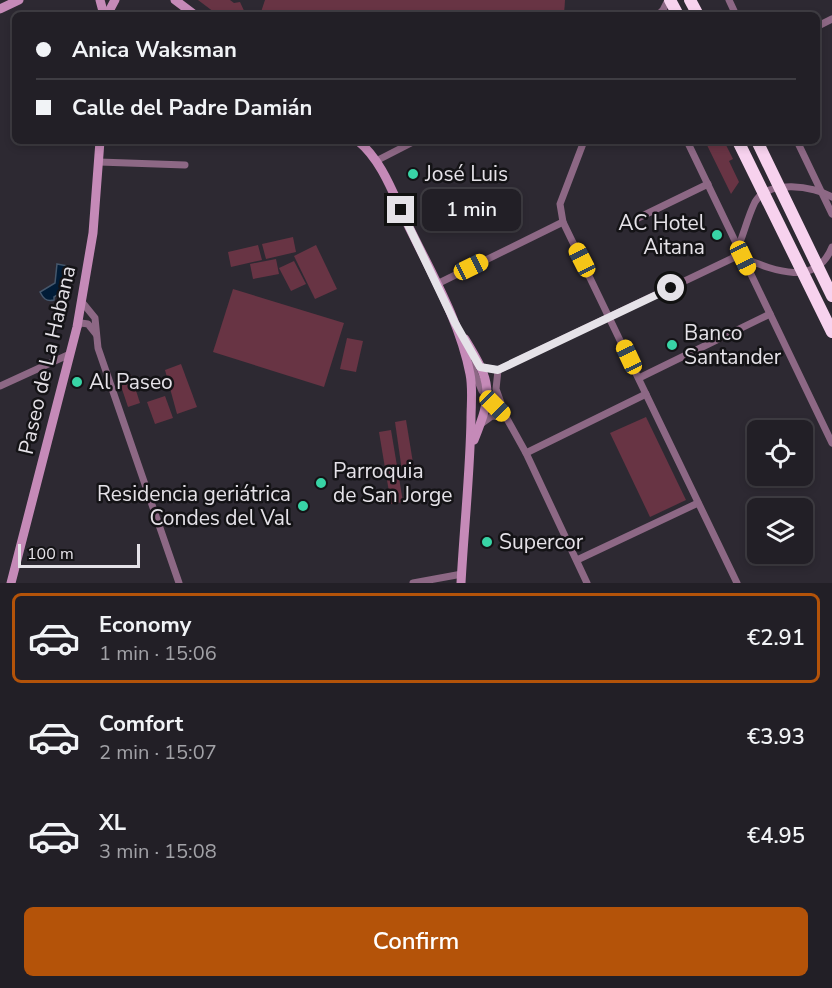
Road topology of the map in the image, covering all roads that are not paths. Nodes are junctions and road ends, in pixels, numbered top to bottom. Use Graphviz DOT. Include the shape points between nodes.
graph roads {
  1 [pos="19,0"];
  2 [pos="175,0"];
  3 [pos="0,9"];
  4 [pos="191,12"];
  5 [pos="100,144"];
  6 [pos="361,144"];
  7 [pos="409,144"];
  8 [pos="583,144"];
  9 [pos="688,144"];
  10 [pos="739,144"];
  11 [pos="758,144"];
  12 [pos="798,144"];
  13 [pos="376,161"];
  14 [pos="99,162"];
  15 [pos="185,165"];
  16 [pos="708,184"];
  17 [pos="779,187"];
  18 [pos="821,190"];
  19 [pos="764,194"];
  20 [pos="832,197"];
  21 [pos="832,214"];
  22 [pos="638,218"];
  23 [pos="563,222"];
  24 [pos="832,247"];
  25 [pos="738,248"];
  26 [pos="743,258"];
  27 [pos="818,266"];
  28 [pos="804,273"];
  29 [pos="437,284"];
  30 [pos="832,296"];
  31 [pos="82,302"];
  32 [pos="770,314"];
  33 [pos="610,317"];
  34 [pos="455,323"];
  35 [pos="77,327"];
  36 [pos="832,332"];
  37 [pos="96,334"];
  38 [pos="465,353"];
  39 [pos="70,354"];
  40 [pos="480,367"];
  41 [pos="498,370"];
  42 [pos="639,378"];
  43 [pos="0,386"];
  44 [pos="646,394"];
  45 [pos="488,399"];
  46 [pos="506,417"];
  47 [pos="480,426"];
  48 [pos="832,443"];
  49 [pos="472,446"];
  50 [pos="526,453"];
  51 [pos="698,503"];
  52 [pos="577,560"];
  53 [pos="461,578"];
  54 [pos="11,583"];
  55 [pos="179,583"];
  56 [pos="413,583"];
  57 [pos="587,583"];
  58 [pos="737,583"];
  1 -- 3 [label="street"];
  2 -- 4 [label="street"];
  5 -- 14 [label="street, Paseo de La Habana"];
  6 -- 13 [label="street"];
  7 -- 13 [label="street"];
  8 -- 23 [label="street" via="560,204"];
  9 -- 16 [label="street"];
  10 -- 19 [label="highway"];
  11 -- 17 [label="highway"];
  12 -- 18 [label="street"];
  13 -- 29 [label="street"];
  14 -- 15 [label="street"];
  14 -- 31 [label="street, Paseo de La Habana"];
  16 -- 22 [label="street"];
  16 -- 25 [label="street"];
  17 -- 18 [label="street"];
  17 -- 19 [label="street"];
  17 -- 27 [label="highway"];
  18 -- 20 [label="street"];
  18 -- 21 [label="street"];
  19 -- 25 [label="street" via="756,200"];
  19 -- 28 [label="highway"];
  23 -- 29 [label="street"];
  23 -- 33 [label="street"];
  24 -- 27 [label="street" via="828,258"];
  25 -- 26 [label="street"];
  25 -- 33 [label="street" via="733,258"];
  26 -- 28 [label="street" via="791,273"];
  26 -- 32 [label="street"];
  27 -- 28 [label="street"];
  27 -- 30 [label="highway"];
  28 -- 36 [label="highway"];
  29 -- 34 [label="street"];
  31 -- 35 [label="street, Paseo de La Habana"];
  31 -- 37 [label="street" via="95,318"];
  32 -- 42 [label="street"];
  32 -- 48 [label="street"];
  33 -- 41 [label="street"];
  33 -- 42 [label="street"];
  34 -- 38 [label="street"];
  34 -- 40 [label="street"];
  35 -- 37 [label="street" via="88,324"];
  35 -- 39 [label="street, Paseo de La Habana"];
  37 -- 55 [label="street"];
  38 -- 45 [label="street"];
  38 -- 49 [label="street" via="471,381"];
  39 -- 43 [label="street"];
  39 -- 54 [label="street, Paseo de La Habana"];
  40 -- 41 [label="street"];
  40 -- 45 [label="street"];
  41 -- 46 [label="street" via="496,389"];
  42 -- 44 [label="street"];
  44 -- 50 [label="street"];
  44 -- 51 [label="street"];
  45 -- 46 [label="street"];
  45 -- 47 [label="street"];
  46 -- 47 [label="street" via="492,416"];
  46 -- 50 [label="street"];
  47 -- 49 [label="street"];
  49 -- 53 [label="street"];
  50 -- 52 [label="street"];
  51 -- 52 [label="street"];
  51 -- 58 [label="street"];
  52 -- 57 [label="street"];
  53 -- 56 [label="street"];
}
